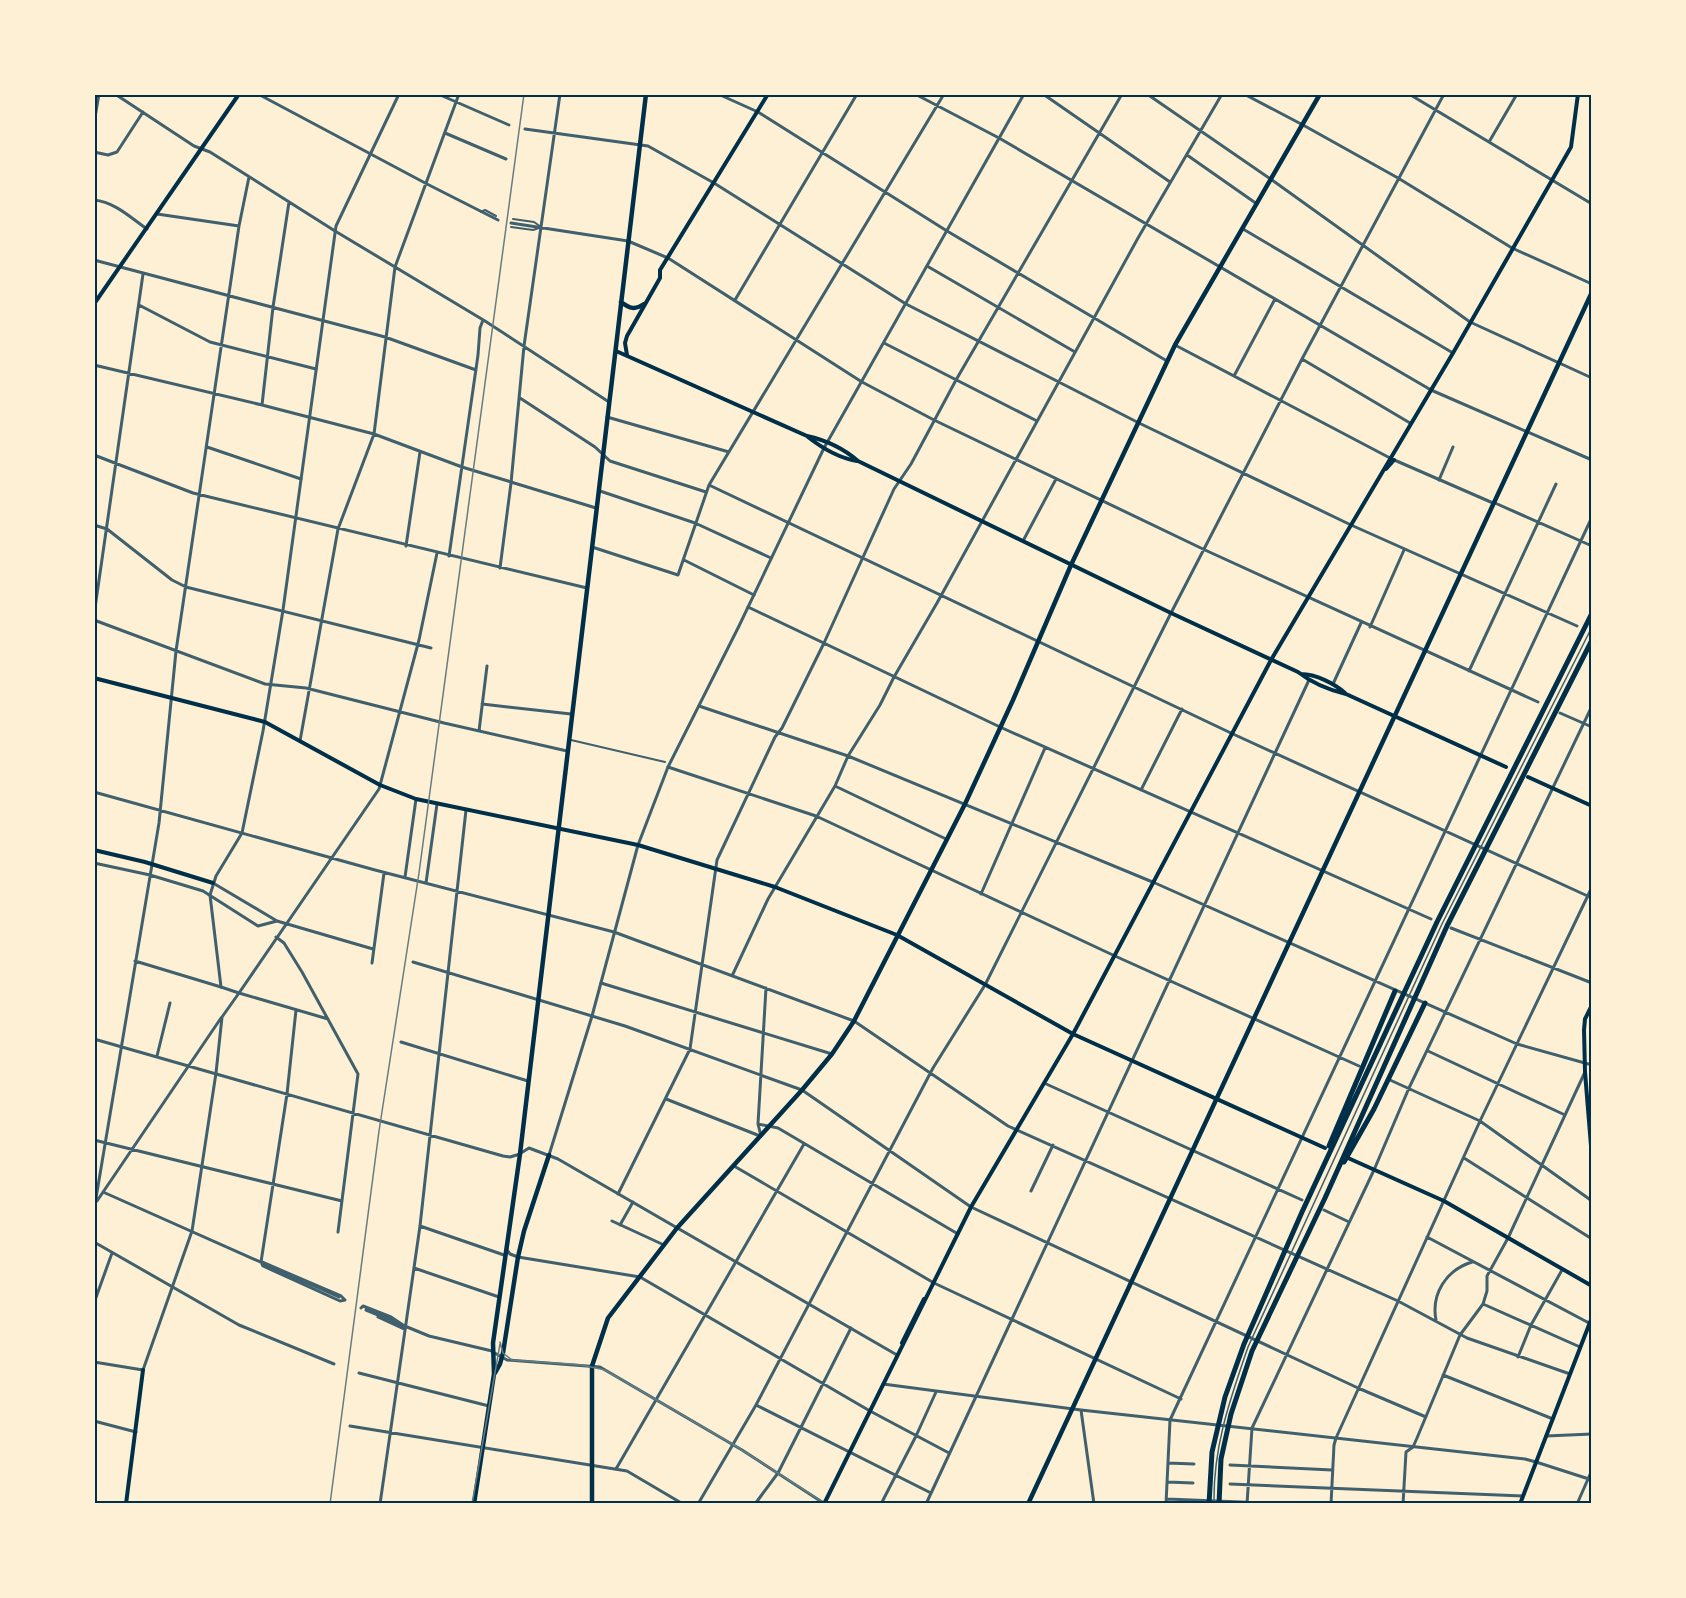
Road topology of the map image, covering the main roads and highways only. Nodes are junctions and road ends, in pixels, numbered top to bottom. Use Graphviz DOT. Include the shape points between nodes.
graph roads {
  1 [pos="239,94"];
  2 [pos="646,94"];
  3 [pos="768,94"];
  4 [pos="1320,94"];
  5 [pos="1578,94"];
  6 [pos="1592,292"];
  7 [pos="621,302"];
  8 [pos="94,304"];
  9 [pos="644,304"];
  10 [pos="616,351"];
  11 [pos="627,356"];
  12 [pos="807,436"];
  13 [pos="858,461"];
  14 [pos="1071,565"];
  15 [pos="1592,613"];
  16 [pos="1592,640"];
  17 [pos="1271,660"];
  18 [pos="1301,674"];
  19 [pos="94,678"];
  20 [pos="1309,680"];
  21 [pos="1331,683"];
  22 [pos="1346,694"];
  23 [pos="1394,716"];
  24 [pos="1506,767"];
  25 [pos="1528,777"];
  26 [pos="1592,806"];
  27 [pos="558,828"];
  28 [pos="94,850"];
  29 [pos="213,883"];
  30 [pos="897,935"];
  31 [pos="1395,991"];
  32 [pos="1425,1003"];
  33 [pos="1592,1005"];
  34 [pos="1073,1034"];
  35 [pos="1215,1098"];
  36 [pos="1325,1148"];
  37 [pos="549,1155"];
  38 [pos="1348,1158"];
  39 [pos="1592,1158"];
  40 [pos="1325,1198"];
  41 [pos="1302,1212"];
  42 [pos="1592,1286"];
  43 [pos="1592,1317"];
  44 [pos="1590,1322"];
  45 [pos="143,1370"];
  46 [pos="494,1374"];
  47 [pos="126,1503"];
  48 [pos="474,1503"];
  49 [pos="592,1503"];
  50 [pos="824,1503"];
  51 [pos="1028,1503"];
  52 [pos="1209,1503"];
  53 [pos="1219,1503"];
  54 [pos="1520,1503"];
  1 -- 8 [label="main road"];
  2 -- 7 [label="main road"];
  3 -- 9 [label="main road" via="659,272 660,278"];
  4 -- 14 [label="main road" via="1175,345"];
  5 -- 17 [label="main road" via="1573,142 1552,181"];
  6 -- 23 [label="main road"];
  7 -- 9 [label="main road" via="632,309"];
  7 -- 10 [label="main road"];
  9 -- 11 [label="main road" via="627,336"];
  10 -- 11 [label="main road"];
  10 -- 27 [label="main road"];
  11 -- 12 [label="main road"];
  12 -- 13 [label="main road" via="827,442"];
  12 -- 13 [label="main road" via="846,459"];
  13 -- 14 [label="main road"];
  14 -- 17 [label="main road"];
  14 -- 30 [label="main road" via="964,804"];
  15 -- 41 [label="highway" via="1437,922"];
  16 -- 40 [label="highway" via="1447,926"];
  17 -- 18 [label="main road"];
  17 -- 34 [label="main road"];
  18 -- 20 [label="main road"];
  18 -- 21 [label="main road"];
  19 -- 27 [label="main road" via="265,722 380,785 417,799"];
  20 -- 21 [label="main road"];
  20 -- 22 [label="main road"];
  21 -- 22 [label="main road"];
  22 -- 23 [label="main road"];
  23 -- 24 [label="main road"];
  23 -- 35 [label="main road"];
  25 -- 26 [label="main road"];
  27 -- 30 [label="main road" via="638,845 775,887"];
  27 -- 46 [label="main road" via="520,1154 492,1351"];
  28 -- 29 [label="main road"];
  30 -- 34 [label="main road"];
  30 -- 49 [label="main road" via="854,1021 832,1054 677,1228 608,1318 592,1366"];
  31 -- 41 [label="highway"];
  32 -- 40 [label="highway"];
  33 -- 39 [label="main road" via="1584,1024"];
  34 -- 35 [label="main road"];
  34 -- 50 [label="main road" via="971,1207"];
  35 -- 36 [label="main road"];
  35 -- 51 [label="main road"];
  37 -- 46 [label="main road" via="524,1231 502,1357"];
  38 -- 42 [label="main road" via="1444,1202"];
  40 -- 53 [label="highway" via="1252,1351 1234,1399 1221,1459"];
  41 -- 52 [label="highway" via="1225,1397 1212,1452"];
  43 -- 44 [label="main road"];
  44 -- 54 [label="main road"];
  45 -- 47 [label="main road"];
  46 -- 48 [label="main road"];
}
